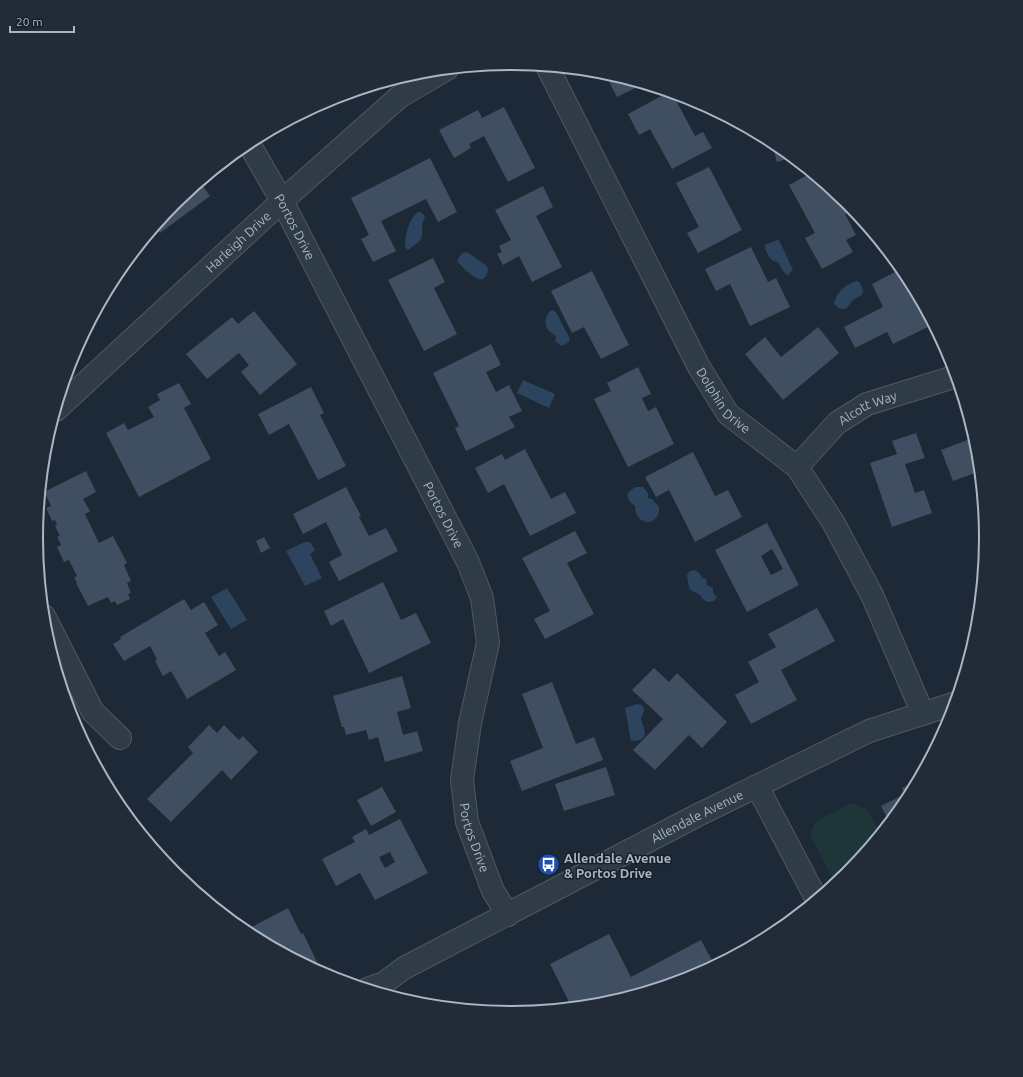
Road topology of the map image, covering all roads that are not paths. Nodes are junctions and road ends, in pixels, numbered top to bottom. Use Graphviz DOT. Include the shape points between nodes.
graph roads {
  1 [pos="550,72"];
  2 [pos="434,77"];
  3 [pos="252,149"];
  4 [pos="282,201"];
  5 [pos="951,378"];
  6 [pos="63,403"];
  7 [pos="796,467"];
  8 [pos="53,633"];
  9 [pos="949,705"];
  10 [pos="923,714"];
  11 [pos="120,738"];
  12 [pos="756,786"];
  13 [pos="815,895"];
  14 [pos="508,915"];
  15 [pos="378,987"];
  1 -- 7 [label="street, Dolphin Drive" via="699,367 728,414"];
  2 -- 4 [label="street, Harleigh Drive" via="399,97"];
  3 -- 4 [label="street, Portos Drive"];
  4 -- 6 [label="street, Harleigh Drive"];
  4 -- 14 [label="street, Portos Drive" via="468,562 482,598 488,643 470,723 462,780 467,822 493,891"];
  5 -- 7 [label="street, Alcott Way" via="867,404 837,423"];
  7 -- 10 [label="street, Dolphin Drive" via="833,522 872,595"];
  8 -- 11 [label="street" via="93,712"];
  9 -- 10 [label="street, Allendale Avenue"];
  10 -- 12 [label="street, Allendale Avenue" via="869,731"];
  12 -- 13 [label="street"];
  12 -- 14 [label="street, Allendale Avenue"];
  14 -- 15 [label="street, Allendale Avenue" via="404,968"];
}
